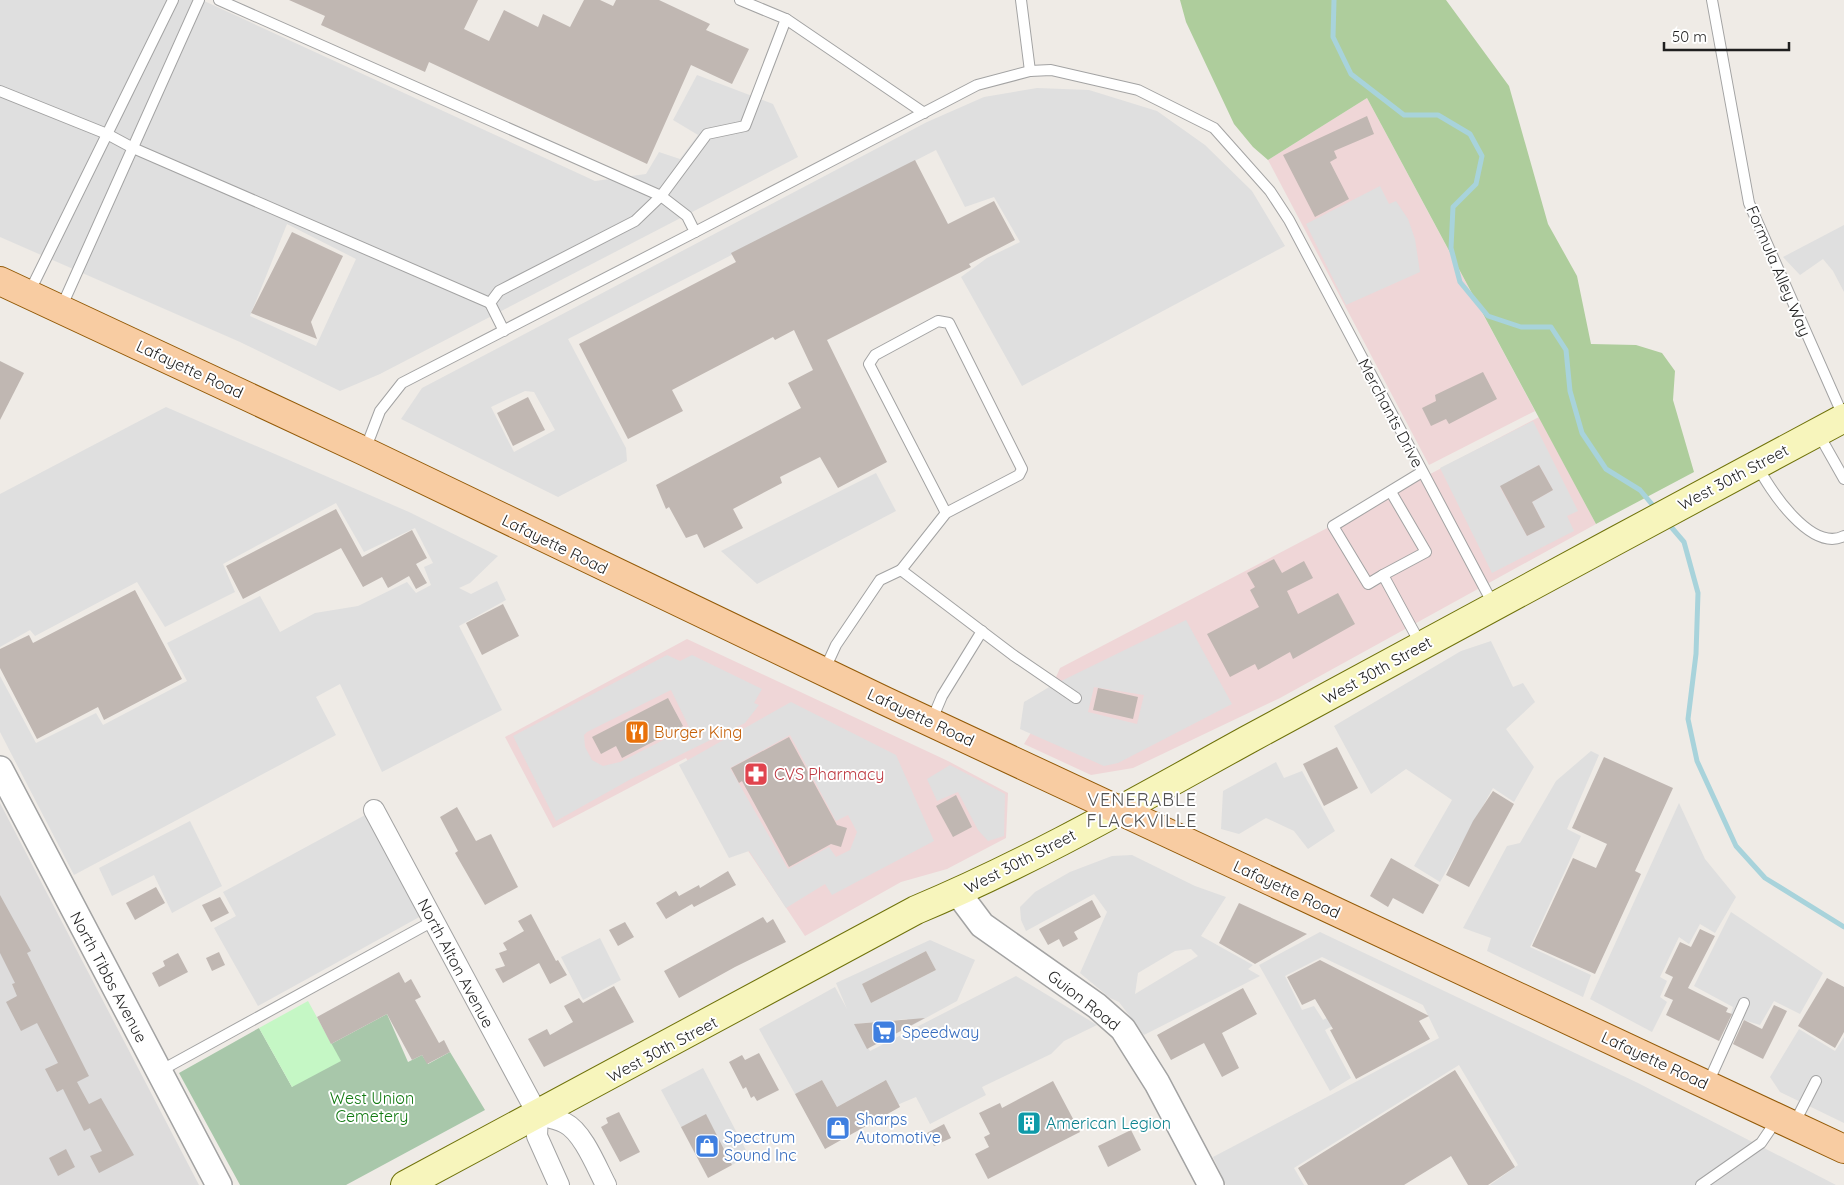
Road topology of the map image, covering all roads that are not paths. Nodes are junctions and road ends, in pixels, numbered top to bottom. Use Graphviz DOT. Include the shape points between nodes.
graph roads {
  1 [pos="173,0"];
  2 [pos="199,0"];
  3 [pos="219,0"];
  4 [pos="740,0"];
  5 [pos="1020,0"];
  6 [pos="1712,0"];
  7 [pos="786,19"];
  8 [pos="1030,72"];
  9 [pos="0,91"];
  10 [pos="924,112"];
  11 [pos="107,134"];
  12 [pos="133,148"];
  13 [pos="661,196"];
  14 [pos="695,232"];
  15 [pos="0,281"];
  16 [pos="29,294"];
  17 [pos="490,303"];
  18 [pos="61,309"];
  19 [pos="504,331"];
  20 [pos="1844,418"];
  21 [pos="1817,432"];
  22 [pos="364,451"];
  23 [pos="1757,464"];
  24 [pos="1422,472"];
  25 [pos="1844,479"];
  26 [pos="1391,492"];
  27 [pos="946,513"];
  28 [pos="1844,536"];
  29 [pos="901,570"];
  30 [pos="1383,576"];
  31 [pos="1494,605"];
  32 [pos="982,631"];
  33 [pos="1422,646"];
  34 [pos="823,672"];
  35 [pos="1076,698"];
  36 [pos="931,722"];
  37 [pos="0,769"];
  38 [pos="374,810"];
  39 [pos="1119,810"];
  40 [pos="958,893"];
  41 [pos="433,921"];
  42 [pos="1744,1003"];
  43 [pos="159,1072"];
  44 [pos="1816,1081"];
  45 [pos="1707,1084"];
  46 [pos="538,1115"];
  47 [pos="1786,1121"];
  48 [pos="1844,1148"];
  49 [pos="219,1185"];
  50 [pos="405,1185"];
  51 [pos="559,1185"];
  52 [pos="606,1185"];
  53 [pos="1211,1185"];
  54 [pos="1701,1185"];
  1 -- 11 [label="lane"];
  2 -- 12 [label="lane"];
  3 -- 13 [label="lane"];
  4 -- 7 [label="lane"];
  5 -- 8 [label="lane"];
  6 -- 20 [label="lane, Formula Alley Way" via="1749,203"];
  7 -- 10 [label="lane"];
  7 -- 13 [label="lane" via="745,126 707,134"];
  8 -- 10 [label="lane, Merchants Drive" via="977,85"];
  8 -- 24 [label="lane, Merchants Drive" via="1051,70 1138,90 1214,128 1270,191 1289,220"];
  9 -- 11 [label="lane"];
  10 -- 14 [label="lane, Merchants Drive"];
  11 -- 12 [label="lane"];
  11 -- 16 [label="lane"];
  12 -- 17 [label="lane"];
  12 -- 18 [label="lane"];
  13 -- 14 [label="lane" via="686,216"];
  13 -- 17 [label="lane" via="635,221 499,291"];
  14 -- 19 [label="lane, Merchants Drive"];
  15 -- 16 [label="main road, Lafayette Road"];
  16 -- 18 [label="main road, Lafayette Road"];
  17 -- 19 [label="lane"];
  18 -- 22 [label="main road, Lafayette Road"];
  19 -- 22 [label="lane, Merchants Drive" via="402,383 380,411"];
  20 -- 21 [label="main road, West 30th Street"];
  21 -- 23 [label="main road, West 30th Street"];
  21 -- 25 [label="lane"];
  22 -- 34 [label="main road, Lafayette Road"];
  23 -- 28 [label="lane" via="1779,501 1811,531 1826,538"];
  23 -- 31 [label="main road, West 30th Street"];
  24 -- 26 [label="lane"];
  24 -- 31 [label="lane, Merchants Drive"];
  26 -- 30 [label="lane" via="1426,552"];
  26 -- 30 [label="lane" via="1333,526 1368,584"];
  27 -- 27 [label="lane" via="1019,475 1022,469 948,323 938,321 874,355 870,364"];
  27 -- 29 [label="lane"];
  29 -- 32 [label="lane"];
  29 -- 34 [label="lane" via="880,580 836,645"];
  30 -- 33 [label="lane"];
  31 -- 33 [label="main road, West 30th Street"];
  32 -- 35 [label="lane"];
  32 -- 36 [label="lane" via="942,696"];
  33 -- 39 [label="main road, West 30th Street"];
  34 -- 36 [label="main road, Lafayette Road"];
  36 -- 39 [label="main road, Lafayette Road"];
  37 -- 43 [label="street, North Tibbs Avenue"];
  38 -- 41 [label="street, North Alton Avenue"];
  39 -- 40 [label="main road, West 30th Street"];
  39 -- 45 [label="main road, Lafayette Road"];
  40 -- 46 [label="main road, West 30th Street" via="916,910"];
  40 -- 53 [label="street, Guion Road" via="982,925 1123,1028 1153,1076"];
  41 -- 43 [label="lane"];
  41 -- 46 [label="street, North Alton Avenue"];
  42 -- 45 [label="lane"];
  43 -- 49 [label="street, North Tibbs Avenue"];
  44 -- 47 [label="lane"];
  45 -- 47 [label="main road, Lafayette Road"];
  46 -- 50 [label="main road, West 30th Street"];
  46 -- 51 [label="street, North Alton Avenue" via="537,1136"];
  46 -- 52 [label="street" via="565,1122 573,1128"];
  47 -- 48 [label="main road, Lafayette Road"];
  47 -- 54 [label="lane" via="1761,1143"];
}
